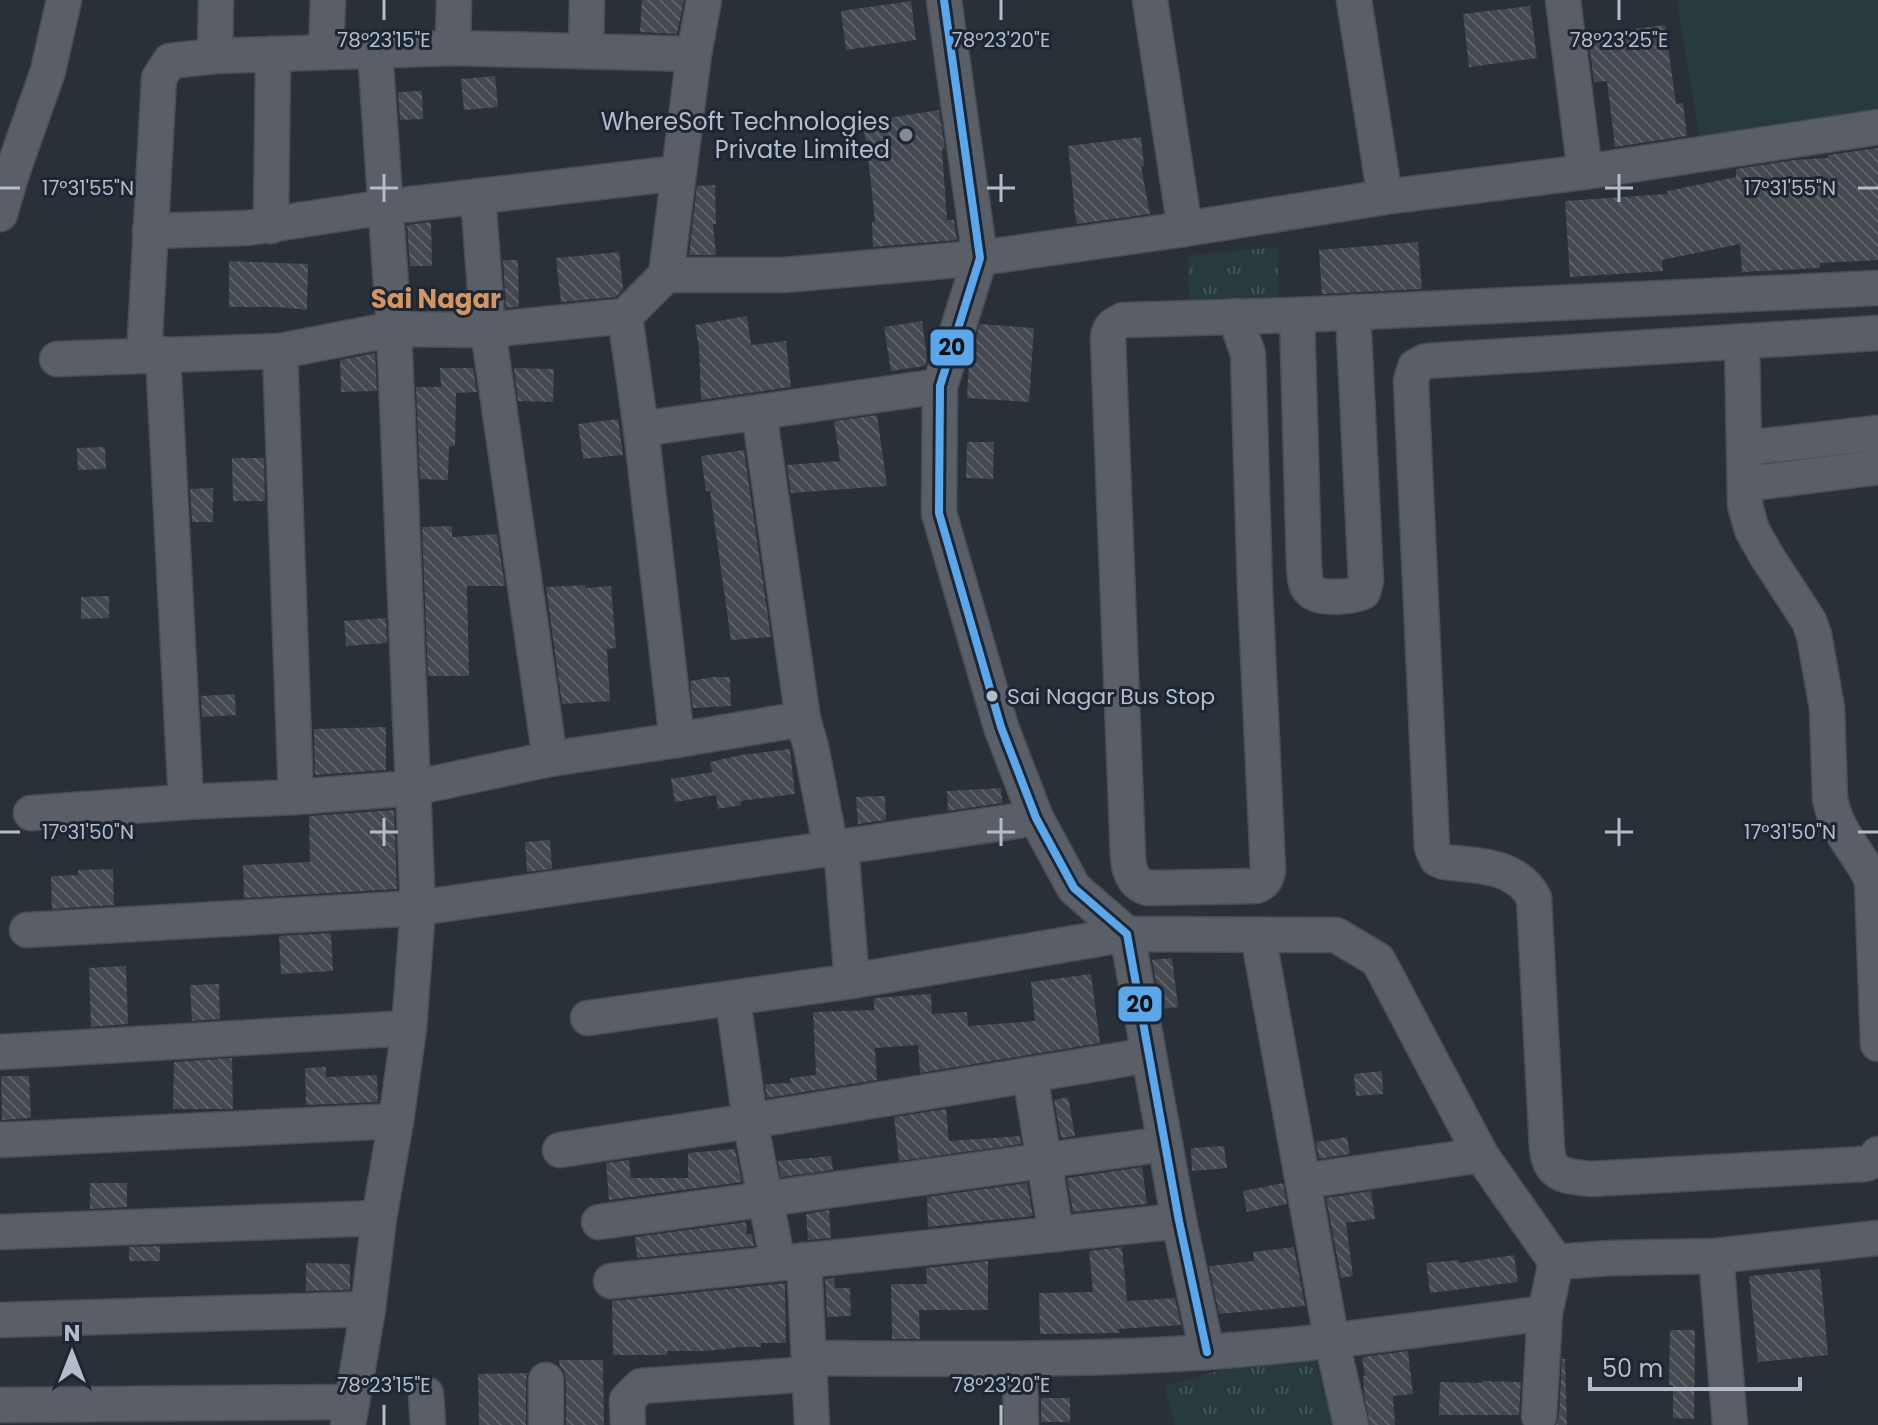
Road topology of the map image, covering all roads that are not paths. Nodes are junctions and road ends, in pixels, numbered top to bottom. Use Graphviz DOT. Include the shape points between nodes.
graph roads {
  1 [pos="64,0"];
  2 [pos="216,0"];
  3 [pos="328,0"];
  4 [pos="454,0"];
  5 [pos="587,0"];
  6 [pos="704,0"];
  7 [pos="944,0"];
  8 [pos="1150,0"];
  9 [pos="1354,0"];
  10 [pos="1563,0"];
  11 [pos="453,48"];
  12 [pos="326,51"];
  13 [pos="375,51"];
  14 [pos="586,51"];
  15 [pos="273,54"];
  16 [pos="694,54"];
  17 [pos="215,56"];
  18 [pos="1878,127"];
  19 [pos="1585,172"];
  20 [pos="678,173"];
  21 [pos="478,196"];
  22 [pos="1385,197"];
  23 [pos="386,207"];
  24 [pos="0,214"];
  25 [pos="271,226"];
  26 [pos="1185,229"];
  27 [pos="150,231"];
  28 [pos="980,258"];
  29 [pos="666,275"];
  30 [pos="1878,288"];
  31 [pos="1353,312"];
  32 [pos="1297,315"];
  33 [pos="625,316"];
  34 [pos="1242,316"];
  35 [pos="394,329"];
  36 [pos="488,330"];
  37 [pos="1878,333"];
  38 [pos="1742,341"];
  39 [pos="280,351"];
  40 [pos="154,355"];
  41 [pos="57,359"];
  42 [pos="940,386"];
  43 [pos="759,412"];
  44 [pos="641,429"];
  45 [pos="1878,433"];
  46 [pos="1745,448"];
  47 [pos="1878,467"];
  48 [pos="1745,484"];
  49 [pos="803,719"];
  50 [pos="677,740"];
  51 [pos="550,759"];
  52 [pos="413,788"];
  53 [pos="296,797"];
  54 [pos="186,802"];
  55 [pos="31,813"];
  56 [pos="1036,818"];
  57 [pos="836,848"];
  58 [pos="418,908"];
  59 [pos="27,930"];
  60 [pos="1127,934"];
  61 [pos="1258,935"];
  62 [pos="852,981"];
  63 [pos="733,999"];
  64 [pos="588,1018"];
  65 [pos="409,1028"];
  66 [pos="1878,1044"];
  67 [pos="0,1052"];
  68 [pos="1149,1055"];
  69 [pos="1030,1075"];
  70 [pos="396,1121"];
  71 [pos="750,1121"];
  72 [pos="0,1140"];
  73 [pos="1165,1144"];
  74 [pos="560,1150"];
  75 [pos="1878,1154"];
  76 [pos="1481,1155"];
  77 [pos="1044,1160"];
  78 [pos="1304,1181"];
  79 [pos="765,1199"];
  80 [pos="379,1218"];
  81 [pos="1179,1221"];
  82 [pos="599,1222"];
  83 [pos="0,1232"];
  84 [pos="1056,1234"];
  85 [pos="1878,1238"];
  86 [pos="1716,1256"];
  87 [pos="791,1262"];
  88 [pos="1556,1262"];
  89 [pos="611,1281"];
  90 [pos="368,1309"];
  91 [pos="1545,1313"];
  92 [pos="0,1320"];
  93 [pos="1332,1342"];
  94 [pos="1207,1352"];
  95 [pos="1020,1360"];
  96 [pos="809,1366"];
  97 [pos="546,1380"];
  98 [pos="0,1405"];
  99 [pos="350,1413"];
  100 [pos="1539,1416"];
  101 [pos="546,1425"];
  102 [pos="628,1425"];
  103 [pos="812,1425"];
  104 [pos="1021,1425"];
  105 [pos="1351,1425"];
  106 [pos="1730,1425"];
  1 -- 24 [label="street" via="48,71"];
  2 -- 17 [label="street"];
  3 -- 12 [label="street"];
  4 -- 11 [label="street"];
  5 -- 14 [label="street"];
  6 -- 16 [label="street"];
  7 -- 28 [label="street"];
  8 -- 26 [label="street"];
  9 -- 22 [label="street"];
  10 -- 19 [label="street"];
  11 -- 13 [label="street"];
  11 -- 14 [label="street"];
  12 -- 13 [label="street"];
  12 -- 15 [label="street"];
  13 -- 23 [label="street"];
  14 -- 16 [label="street"];
  15 -- 17 [label="street"];
  15 -- 25 [label="street"];
  16 -- 20 [label="street"];
  17 -- 27 [label="street" via="170,61 159,78"];
  18 -- 19 [label="street"];
  19 -- 22 [label="street"];
  20 -- 21 [label="street"];
  20 -- 29 [label="street"];
  21 -- 23 [label="street"];
  21 -- 36 [label="street"];
  22 -- 26 [label="street"];
  23 -- 25 [label="street"];
  23 -- 35 [label="street"];
  25 -- 27 [label="street"];
  26 -- 28 [label="street"];
  27 -- 40 [label="street"];
  28 -- 29 [label="street" via="784,275"];
  28 -- 42 [label="street"];
  29 -- 33 [label="street"];
  30 -- 31 [label="street"];
  31 -- 32 [label="street"];
  31 -- 32 [label="street" via="1366,581 1363,592 1345,596 1312,592 1305,574"];
  32 -- 34 [label="street"];
  33 -- 36 [label="street"];
  33 -- 44 [label="street"];
  34 -- 34 [label="street" via="1123,320 1109,329 1128,857 1135,881 1148,888 1256,886 1267,878 1248,354"];
  35 -- 36 [label="street"];
  35 -- 39 [label="street"];
  35 -- 52 [label="street"];
  36 -- 51 [label="street"];
  37 -- 38 [label="street"];
  38 -- 46 [label="street"];
  38 -- 75 [label="street" via="1426,361 1415,367 1411,381 1432,848 1444,862 1501,869 1526,885 1534,898 1547,1149 1558,1172 1590,1179 1865,1164"];
  39 -- 40 [label="street"];
  39 -- 53 [label="street"];
  40 -- 41 [label="street"];
  40 -- 54 [label="street"];
  42 -- 43 [label="street"];
  42 -- 56 [label="street" via="939,513 1001,727"];
  43 -- 44 [label="street"];
  43 -- 49 [label="street"];
  44 -- 50 [label="street"];
  45 -- 46 [label="street"];
  46 -- 48 [label="street"];
  47 -- 48 [label="street"];
  48 -- 66 [label="street" via="1752,530 1814,635 1827,708 1831,808 1872,882"];
  49 -- 50 [label="street"];
  49 -- 57 [label="street"];
  50 -- 51 [label="street"];
  51 -- 52 [label="street"];
  52 -- 53 [label="street"];
  52 -- 58 [label="street"];
  53 -- 54 [label="street"];
  54 -- 55 [label="street"];
  56 -- 57 [label="street"];
  56 -- 60 [label="street" via="1074,888"];
  57 -- 58 [label="street"];
  57 -- 62 [label="street"];
  58 -- 59 [label="street"];
  58 -- 65 [label="street"];
  60 -- 61 [label="street"];
  60 -- 62 [label="street"];
  60 -- 68 [label="street"];
  61 -- 76 [label="street" via="1336,935 1378,960"];
  61 -- 78 [label="street"];
  62 -- 63 [label="street"];
  63 -- 64 [label="street"];
  63 -- 71 [label="street"];
  65 -- 67 [label="street"];
  65 -- 70 [label="street"];
  68 -- 69 [label="street"];
  68 -- 73 [label="street"];
  69 -- 71 [label="street"];
  69 -- 77 [label="street"];
  70 -- 72 [label="street"];
  70 -- 80 [label="street"];
  71 -- 74 [label="street"];
  71 -- 79 [label="street"];
  73 -- 77 [label="street"];
  73 -- 81 [label="street"];
  76 -- 78 [label="street"];
  76 -- 88 [label="street"];
  77 -- 79 [label="street"];
  77 -- 84 [label="street"];
  78 -- 93 [label="street"];
  79 -- 82 [label="street"];
  79 -- 87 [label="street"];
  80 -- 83 [label="street"];
  80 -- 90 [label="street"];
  81 -- 84 [label="street"];
  81 -- 94 [label="street"];
  84 -- 87 [label="street"];
  85 -- 86 [label="street"];
  86 -- 88 [label="street"];
  86 -- 106 [label="street"];
  87 -- 89 [label="street"];
  87 -- 96 [label="street"];
  88 -- 91 [label="street"];
  90 -- 92 [label="street"];
  90 -- 99 [label="street"];
  91 -- 93 [label="street"];
  91 -- 100 [label="street"];
  93 -- 94 [label="street"];
  93 -- 105 [label="street"];
  94 -- 95 [label="street"];
  95 -- 96 [label="street"];
  95 -- 104 [label="street"];
  96 -- 102 [label="street" via="641,1386 627,1400"];
  96 -- 103 [label="street"];
  97 -- 101 [label="street"];
  98 -- 99 [label="street"];
}
